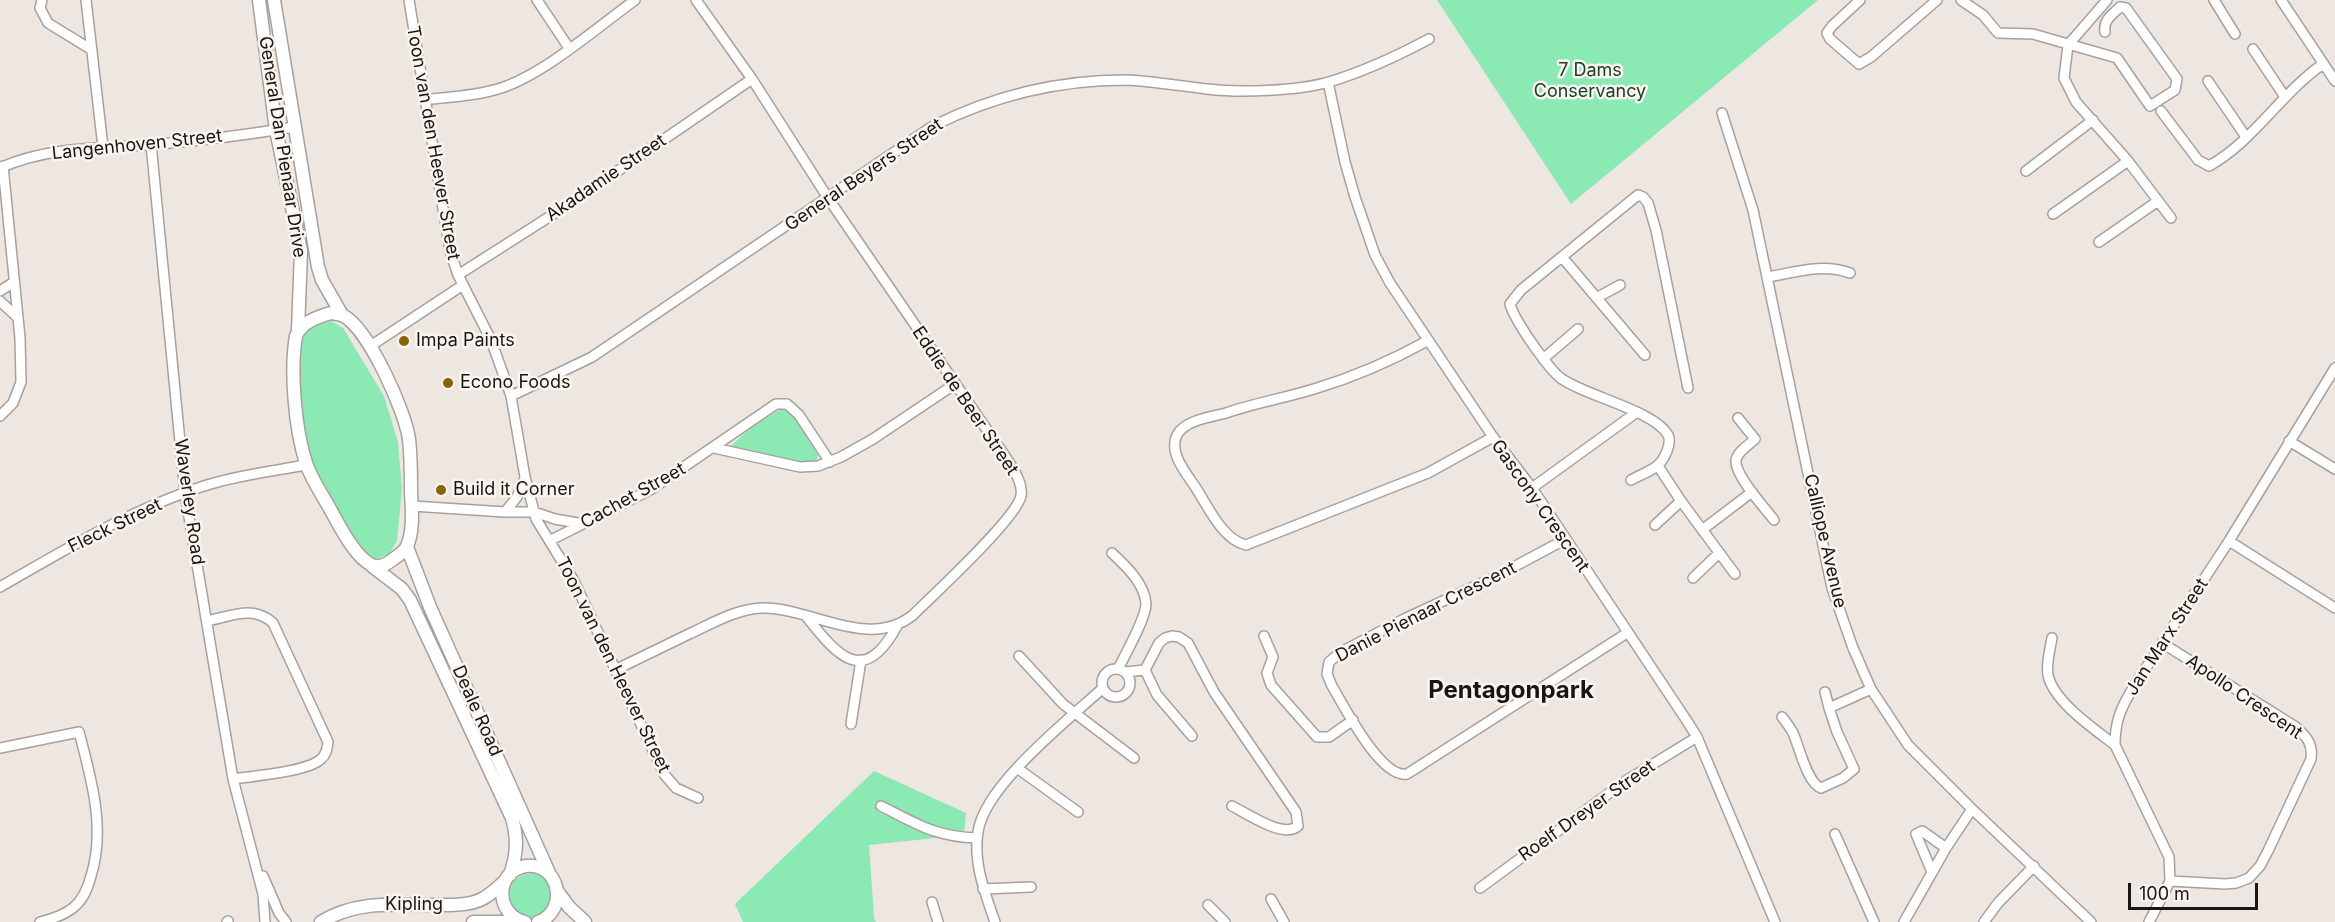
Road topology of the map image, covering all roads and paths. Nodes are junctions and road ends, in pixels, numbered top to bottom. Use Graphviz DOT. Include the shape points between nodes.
graph roads {
  1 [pos="42,0"];
  2 [pos="86,0"];
  3 [pos="259,0"];
  4 [pos="274,0"];
  5 [pos="409,0"];
  6 [pos="537,0"];
  7 [pos="635,0"];
  8 [pos="696,0"];
  9 [pos="1860,0"];
  10 [pos="1937,0"];
  11 [pos="1961,0"];
  12 [pos="2214,0"];
  13 [pos="2281,0"];
  14 [pos="2101,2"];
  15 [pos="2105,32"];
  16 [pos="2235,34"];
  17 [pos="1429,39"];
  18 [pos="2068,45"];
  19 [pos="570,48"];
  20 [pos="2253,49"];
  21 [pos="92,50"];
  22 [pos="2323,64"];
  23 [pos="752,79"];
  24 [pos="2208,81"];
  25 [pos="2335,81"];
  26 [pos="1328,82"];
  27 [pos="2285,97"];
  28 [pos="424,100"];
  29 [pos="2161,111"];
  30 [pos="1722,113"];
  31 [pos="2093,120"];
  32 [pos="294,127"];
  33 [pos="276,130"];
  34 [pos="2246,137"];
  35 [pos="151,144"];
  36 [pos="103,147"];
  37 [pos="2128,161"];
  38 [pos="2,167"];
  39 [pos="2026,171"];
  40 [pos="828,198"];
  41 [pos="2158,201"];
  42 [pos="2053,214"];
  43 [pos="2171,218"];
  44 [pos="2099,242"];
  45 [pos="1562,257"];
  46 [pos="1850,273"];
  47 [pos="458,275"];
  48 [pos="1768,277"];
  49 [pos="14,282"];
  50 [pos="463,285"];
  51 [pos="1620,285"];
  52 [pos="0,291"];
  53 [pos="1598,297"];
  54 [pos="0,301"];
  55 [pos="342,315"];
  56 [pos="17,317"];
  57 [pos="1578,329"];
  58 [pos="298,330"];
  59 [pos="1427,341"];
  60 [pos="369,347"];
  61 [pos="1645,355"];
  62 [pos="1543,359"];
  63 [pos="2335,368"];
  64 [pos="955,384"];
  65 [pos="1688,388"];
  66 [pos="511,396"];
  67 [pos="1636,411"];
  68 [pos="0,416"];
  69 [pos="1738,418"];
  70 [pos="405,424"];
  71 [pos="1493,437"];
  72 [pos="1755,439"];
  73 [pos="2289,441"];
  74 [pos="714,448"];
  75 [pos="1763,448"];
  76 [pos="830,462"];
  77 [pos="306,465"];
  78 [pos="1658,466"];
  79 [pos="2335,469"];
  80 [pos="525,477"];
  81 [pos="1631,480"];
  82 [pos="1532,488"];
  83 [pos="1752,492"];
  84 [pos="185,493"];
  85 [pos="1681,501"];
  86 [pos="412,506"];
  87 [pos="505,512"];
  88 [pos="534,512"];
  89 [pos="1774,520"];
  90 [pos="582,524"];
  91 [pos="1655,525"];
  92 [pos="1702,530"];
  93 [pos="551,540"];
  94 [pos="1564,540"];
  95 [pos="2229,541"];
  96 [pos="407,546"];
  97 [pos="1112,554"];
  98 [pos="1718,554"];
  99 [pos="372,566"];
  100 [pos="1735,574"];
  101 [pos="1693,578"];
  102 [pos="0,587"];
  103 [pos="2335,608"];
  104 [pos="806,616"];
  105 [pos="207,621"];
  106 [pos="897,626"];
  107 [pos="1627,633"];
  108 [pos="1264,636"];
  109 [pos="2052,638"];
  110 [pos="2162,643"];
  111 [pos="1019,656"];
  112 [pos="861,660"];
  113 [pos="615,670"];
  114 [pos="1145,670"];
  115 [pos="1122,671"];
  116 [pos="1103,688"];
  117 [pos="1871,689"];
  118 [pos="1825,692"];
  119 [pos="1829,708"];
  120 [pos="1076,713"];
  121 [pos="1782,717"];
  122 [pos="1353,720"];
  123 [pos="851,724"];
  124 [pos="1192,736"];
  125 [pos="1697,737"];
  126 [pos="2115,746"];
  127 [pos="0,748"];
  128 [pos="1134,758"];
  129 [pos="1017,768"];
  130 [pos="233,779"];
  131 [pos="698,798"];
  132 [pos="881,806"];
  133 [pos="1232,806"];
  134 [pos="1972,809"];
  135 [pos="1078,813"];
  136 [pos="1835,834"];
  137 [pos="977,838"];
  138 [pos="1946,848"];
  139 [pos="253,855"];
  140 [pos="2034,866"];
  141 [pos="1932,872"];
  142 [pos="550,875"];
  143 [pos="507,879"];
  144 [pos="2170,880"];
  145 [pos="1031,887"];
  146 [pos="1480,888"];
  147 [pos="983,889"];
  148 [pos="558,892"];
  149 [pos="1271,899"];
  150 [pos="932,902"];
  151 [pos="1208,905"];
  152 [pos="40,922"];
  153 [pos="265,922"];
  154 [pos="286,922"];
  155 [pos="321,922"];
  156 [pos="473,922"];
  157 [pos="523,922"];
  158 [pos="538,922"];
  159 [pos="585,922"];
  160 [pos="938,922"];
  161 [pos="995,922"];
  162 [pos="1225,922"];
  163 [pos="1284,922"];
  164 [pos="1775,922"];
  165 [pos="1874,922"];
  166 [pos="1904,922"];
  167 [pos="1984,922"];
  168 [pos="2091,922"];
  169 [pos="2150,922"];
  1 -- 21 [label="street" via="40,8 48,23"];
  2 -- 21 [label="street"];
  3 -- 33 [label="street, General Dan Pienaar Drive"];
  4 -- 32 [label="street, General Dan Pienaar Drive"];
  5 -- 28 [label="street, Toon van den Heever Street"];
  6 -- 19 [label="street"];
  7 -- 19 [label="street"];
  8 -- 23 [label="street, Eddie de Beer Street"];
  9 -- 10 [label="street" via="1827,33 1859,64"];
  11 -- 18 [label="street" via="1983,15 1998,33 2033,34"];
  12 -- 16 [label="street"];
  13 -- 22 [label="street"];
  14 -- 18 [label="street"];
  15 -- 18 [label="street" via="2107,21 2120,7 2126,8 2177,79 2175,90 2150,106 2117,58"];
  17 -- 26 [label="street, General Beyers Street"];
  18 -- 31 [label="street" via="2064,78 2076,102"];
  19 -- 28 [label="street" via="502,88"];
  20 -- 27 [label="street"];
  21 -- 36 [label="street"];
  22 -- 25 [label="street"];
  22 -- 27 [label="street"];
  23 -- 40 [label="street, Eddie de Beer Street"];
  23 -- 47 [label="street, Akadamie Street"];
  24 -- 34 [label="street"];
  26 -- 40 [label="street, General Beyers Street" via="1248,90 1127,80 1036,89 972,108 933,126"];
  26 -- 59 [label="street, Gascony Crescent" via="1364,227 1390,283"];
  27 -- 34 [label="street"];
  28 -- 47 [label="street, Toon van den Heever Street" via="450,251"];
  29 -- 34 [label="street" via="2198,160 2209,166"];
  30 -- 48 [label="street, Calliope Avenue" via="1753,210"];
  31 -- 37 [label="street"];
  31 -- 39 [label="street"];
  32 -- 33 [label="street, Langenhoven Street"];
  32 -- 55 [label="street, General Dan Pienaar Drive" via="318,267"];
  33 -- 35 [label="street, Langenhoven Street"];
  33 -- 58 [label="street, General Dan Pienaar Drive" via="301,251"];
  35 -- 36 [label="street, Langenhoven Street"];
  35 -- 84 [label="street, Waverley Road"];
  36 -- 38 [label="street, Langenhoven Street" via="31,158"];
  37 -- 41 [label="street"];
  37 -- 42 [label="street"];
  38 -- 49 [label="street"];
  40 -- 64 [label="street, Eddie de Beer Street"];
  40 -- 66 [label="street, General Beyers Street" via="592,357"];
  41 -- 43 [label="street"];
  41 -- 44 [label="street"];
  45 -- 53 [label="street"];
  45 -- 62 [label="street" via="1521,290 1510,304"];
  45 -- 65 [label="street" via="1630,200 1643,196 1656,230"];
  46 -- 48 [label="street" via="1820,267"];
  47 -- 50 [label="street, Toon van den Heever Street"];
  48 -- 117 [label="street, Calliope Avenue" via="1832,588"];
  49 -- 52 [label="street"];
  49 -- 56 [label="street"];
  50 -- 60 [label="street"];
  50 -- 66 [label="street, Toon van den Heever Street" via="491,340"];
  51 -- 53 [label="street"];
  53 -- 61 [label="street"];
  54 -- 56 [label="street"];
  55 -- 58 [label="street" via="315,317"];
  55 -- 60 [label="street, General Dan Pienaar Drive" via="357,328"];
  56 -- 68 [label="street" via="21,382 13,403"];
  57 -- 62 [label="street"];
  58 -- 77 [label="street, General Dan Pienaar Drive" via="294,344 295,400"];
  59 -- 71 [label="street, Gascony Crescent"];
  59 -- 71 [label="street" via="1366,371 1188,425 1179,431 1174,442 1179,460 1227,534 1246,544 1428,473"];
  60 -- 70 [label="street, General Dan Pienaar Drive" via="391,385"];
  62 -- 67 [label="street" via="1563,380"];
  63 -- 73 [label="street, Jan Marx Street"];
  64 -- 76 [label="street" via="873,440"];
  64 -- 106 [label="street, Eddie de Beer Street" via="1009,462 1020,483 1021,495 999,529 913,615"];
  66 -- 80 [label="street, Toon van den Heever Street"];
  67 -- 78 [label="street" via="1668,435 1667,448"];
  67 -- 82 [label="street"];
  69 -- 72 [label="street"];
  70 -- 86 [label="street, Deale Road"];
  71 -- 82 [label="street, Gascony Crescent"];
  72 -- 75 [label="street"];
  72 -- 83 [label="street" via="1736,459"];
  73 -- 79 [label="street"];
  73 -- 95 [label="street, Jan Marx Street"];
  74 -- 76 [label="street" via="800,467"];
  74 -- 76 [label="street, Cachet Street" via="782,403 799,415"];
  74 -- 90 [label="street, Cachet Street" via="650,490"];
  77 -- 84 [label="street, Fleck Street"];
  77 -- 99 [label="street, Deale Road" via="351,543"];
  78 -- 81 [label="street"];
  78 -- 85 [label="street"];
  80 -- 87 [label="street"];
  80 -- 88 [label="street, Toon van den Heever Street"];
  82 -- 94 [label="street, Gascony Crescent"];
  83 -- 89 [label="street"];
  83 -- 92 [label="street"];
  84 -- 102 [label="street, Fleck Street" via="118,522"];
  84 -- 105 [label="street, Waverley Road"];
  85 -- 91 [label="street"];
  85 -- 92 [label="street"];
  86 -- 87 [label="street"];
  86 -- 96 [label="street, Deale Road"];
  87 -- 88 [label="street"];
  88 -- 90 [label="street"];
  88 -- 93 [label="street, Toon van den Heever Street"];
  90 -- 93 [label="street, Cachet Street"];
  92 -- 98 [label="street"];
  93 -- 113 [label="street, Toon van den Heever Street"];
  94 -- 107 [label="street, Gascony Crescent"];
  94 -- 122 [label="street, Danie Pienaar Crescent" via="1333,657 1327,674"];
  95 -- 103 [label="street"];
  95 -- 110 [label="street, Jan Marx Street"];
  96 -- 99 [label="street" via="383,566"];
  96 -- 142 [label="street, Deale Road" via="430,607"];
  97 -- 115 [label="street" via="1127,567 1146,604"];
  98 -- 100 [label="street"];
  98 -- 101 [label="street"];
  99 -- 143 [label="street, Deale Road" via="410,600 512,818 517,844"];
  104 -- 106 [label="street" via="854,627"];
  104 -- 112 [label="street" via="834,649"];
  104 -- 113 [label="street" via="764,608 739,611"];
  105 -- 130 [label="street, Waverley Road"];
  105 -- 130 [label="street" via="256,613 273,623 328,742 325,754 311,765"];
  106 -- 112 [label="street" via="878,654"];
  107 -- 122 [label="street, Danie Pienaar Crescent" via="1407,774 1386,767"];
  107 -- 125 [label="street, Gascony Crescent"];
  108 -- 122 [label="street" via="1273,657 1267,673 1271,685 1317,737 1329,737"];
  109 -- 126 [label="street" via="2048,674 2052,686 2080,717"];
  110 -- 126 [label="street, Jan Marx Street" via="2123,705 2115,725"];
  110 -- 144 [label="street, Apollo Crescent" via="2287,721 2303,733 2313,750 2268,851 2249,878 2225,884"];
  111 -- 120 [label="street"];
  112 -- 123 [label="street"];
  113 -- 131 [label="street, Toon van den Heever Street" via="664,774 676,788"];
  114 -- 115 [label="street"];
  114 -- 124 [label="street" via="1157,695"];
  114 -- 133 [label="street" via="1164,638 1179,637 1188,643 1214,692 1296,812 1298,826 1282,830"];
  115 -- 116 [label="street" via="1112,670 1104,677"];
  115 -- 116 [label="street" via="1130,684 1126,693 1116,697"];
  116 -- 120 [label="street"];
  117 -- 119 [label="street"];
  117 -- 134 [label="street, Calliope Avenue" via="1908,745"];
  118 -- 119 [label="street"];
  119 -- 121 [label="street" via="1854,769 1821,788 1813,783 1793,733"];
  120 -- 128 [label="street"];
  120 -- 129 [label="street"];
  125 -- 146 [label="street, Roelf Dreyer Street" via="1628,780"];
  125 -- 164 [label="street, Gascony Crescent"];
  126 -- 144 [label="street" via="2169,857"];
  127 -- 152 [label="street" via="78,732 87,763 99,825 94,867 87,889 75,907"];
  129 -- 135 [label="street"];
  129 -- 137 [label="street" via="982,813"];
  130 -- 139 [label="street, Waverley Road"];
  132 -- 137 [label="street" via="941,834"];
  134 -- 138 [label="street"];
  134 -- 140 [label="street, Calliope Avenue"];
  136 -- 165 [label="street"];
  137 -- 147 [label="street"];
  138 -- 141 [label="street"];
  138 -- 141 [label="street" via="1922,831 1916,834"];
  139 -- 153 [label="street, Waverley Road" via="265,903"];
  139 -- 154 [label="street, Waverley Road"];
  140 -- 167 [label="street"];
  140 -- 168 [label="street, Calliope Avenue"];
  141 -- 166 [label="street"];
  142 -- 143 [label="street, Kipling" via="535,866 517,869"];
  142 -- 148 [label="street, Deale Road"];
  143 -- 155 [label="street, Kipling" via="474,902 368,905 346,909"];
  143 -- 157 [label="street" via="502,901 513,917"];
  144 -- 169 [label="street"];
  145 -- 147 [label="street"];
  147 -- 161 [label="street"];
  148 -- 158 [label="street" via="554,909"];
  148 -- 159 [label="street"];
  149 -- 163 [label="street"];
  150 -- 160 [label="street"];
  151 -- 162 [label="street"];
  156 -- 157 [label="street"];
}
